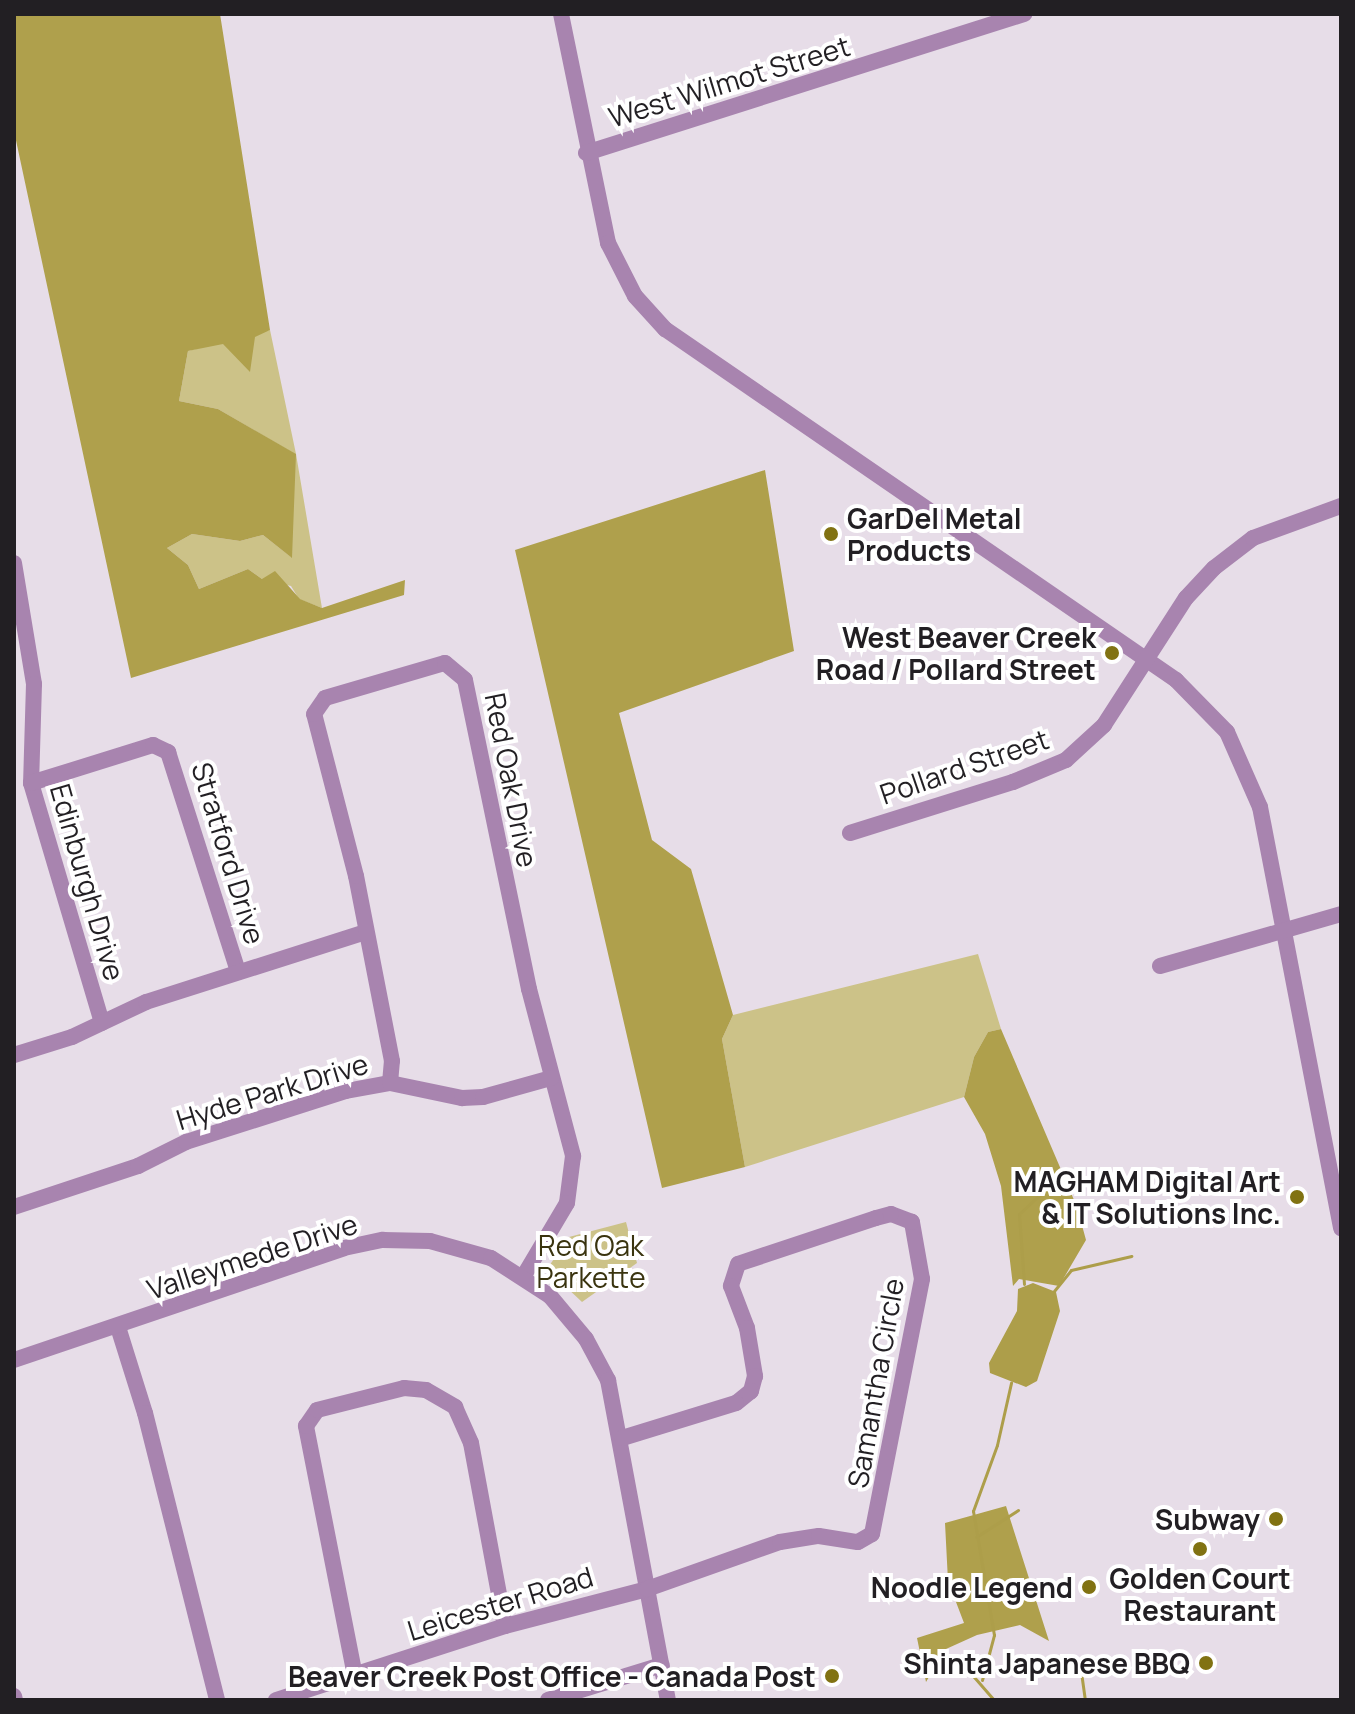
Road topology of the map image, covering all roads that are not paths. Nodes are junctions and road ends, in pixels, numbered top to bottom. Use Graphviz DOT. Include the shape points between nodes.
graph roads {
  1 [pos="561,14"];
  2 [pos="1025,14"];
  3 [pos="586,153"];
  4 [pos="1341,506"];
  5 [pos="14,563"];
  6 [pos="1148,661"];
  7 [pos="31,783"];
  8 [pos="850,833"];
  9 [pos="1341,914"];
  10 [pos="1284,926"];
  11 [pos="366,932"];
  12 [pos="1160,966"];
  13 [pos="238,972"];
  14 [pos="102,1023"];
  15 [pos="14,1055"];
  16 [pos="551,1078"];
  17 [pos="390,1083"];
  18 [pos="14,1207"];
  19 [pos="1341,1228"];
  20 [pos="523,1277"];
  21 [pos="118,1327"];
  22 [pos="14,1360"];
  23 [pos="622,1438"];
  24 [pos="647,1589"];
  25 [pos="505,1626"];
  26 [pos="662,1665"];
  27 [pos="355,1676"];
  28 [pos="217,1700"];
  29 [pos="276,1700"];
  30 [pos="548,1700"];
  31 [pos="668,1700"];
  1 -- 3 [label="street"];
  2 -- 3 [label="street, West Wilmot Street"];
  3 -- 6 [label="street" via="608,243 635,296 665,329"];
  4 -- 6 [label="street, Pollard Street" via="1253,538 1224,560 1186,598"];
  5 -- 7 [label="street, Edinburgh Drive" via="34,684"];
  6 -- 8 [label="street, Pollard Street" via="1104,725 1066,760"];
  6 -- 10 [label="street" via="1201,701 1237,748 1260,807"];
  7 -- 13 [label="street, Stratford Drive" via="153,745 168,752"];
  7 -- 14 [label="street, Edinburgh Drive"];
  9 -- 10 [label="street"];
  10 -- 12 [label="street"];
  10 -- 19 [label="street"];
  11 -- 13 [label="street"];
  11 -- 16 [label="street, Red Oak Drive" via="314,714 325,698 445,663 465,680 470,699"];
  11 -- 17 [label="street, Red Oak Drive" via="392,1061"];
  13 -- 14 [label="street" via="146,1002"];
  14 -- 15 [label="street"];
  16 -- 17 [label="street, Hyde Park Drive" via="462,1098"];
  16 -- 20 [label="street, Red Oak Drive" via="568,1129 572,1181 567,1203"];
  17 -- 18 [label="street, Hyde Park Drive" via="346,1091 186,1142 138,1166"];
  20 -- 21 [label="street, Valleymede Drive" via="466,1248 383,1240 260,1274 208,1298"];
  20 -- 23 [label="street, Valleymede Drive" via="550,1296 599,1359"];
  21 -- 22 [label="street, Valleymede Drive"];
  21 -- 28 [label="street" via="145,1413"];
  23 -- 24 [label="street, Valleymede Drive"];
  23 -- 24 [label="street, Samantha Circle" via="736,1403 751,1391 755,1376 747,1328 731,1286 738,1264 891,1214 912,1222 922,1279 872,1534 858,1542 799,1537"];
  24 -- 25 [label="street, Leicester Road"];
  24 -- 26 [label="street, Valleymede Drive"];
  25 -- 27 [label="street, Leicester Road"];
  25 -- 27 [label="street" via="471,1443 455,1407 426,1390 404,1388 317,1410 306,1426"];
  26 -- 30 [label="street"];
  26 -- 31 [label="street, Valleymede Drive"];
  27 -- 29 [label="street, Leicester Road"];
}
